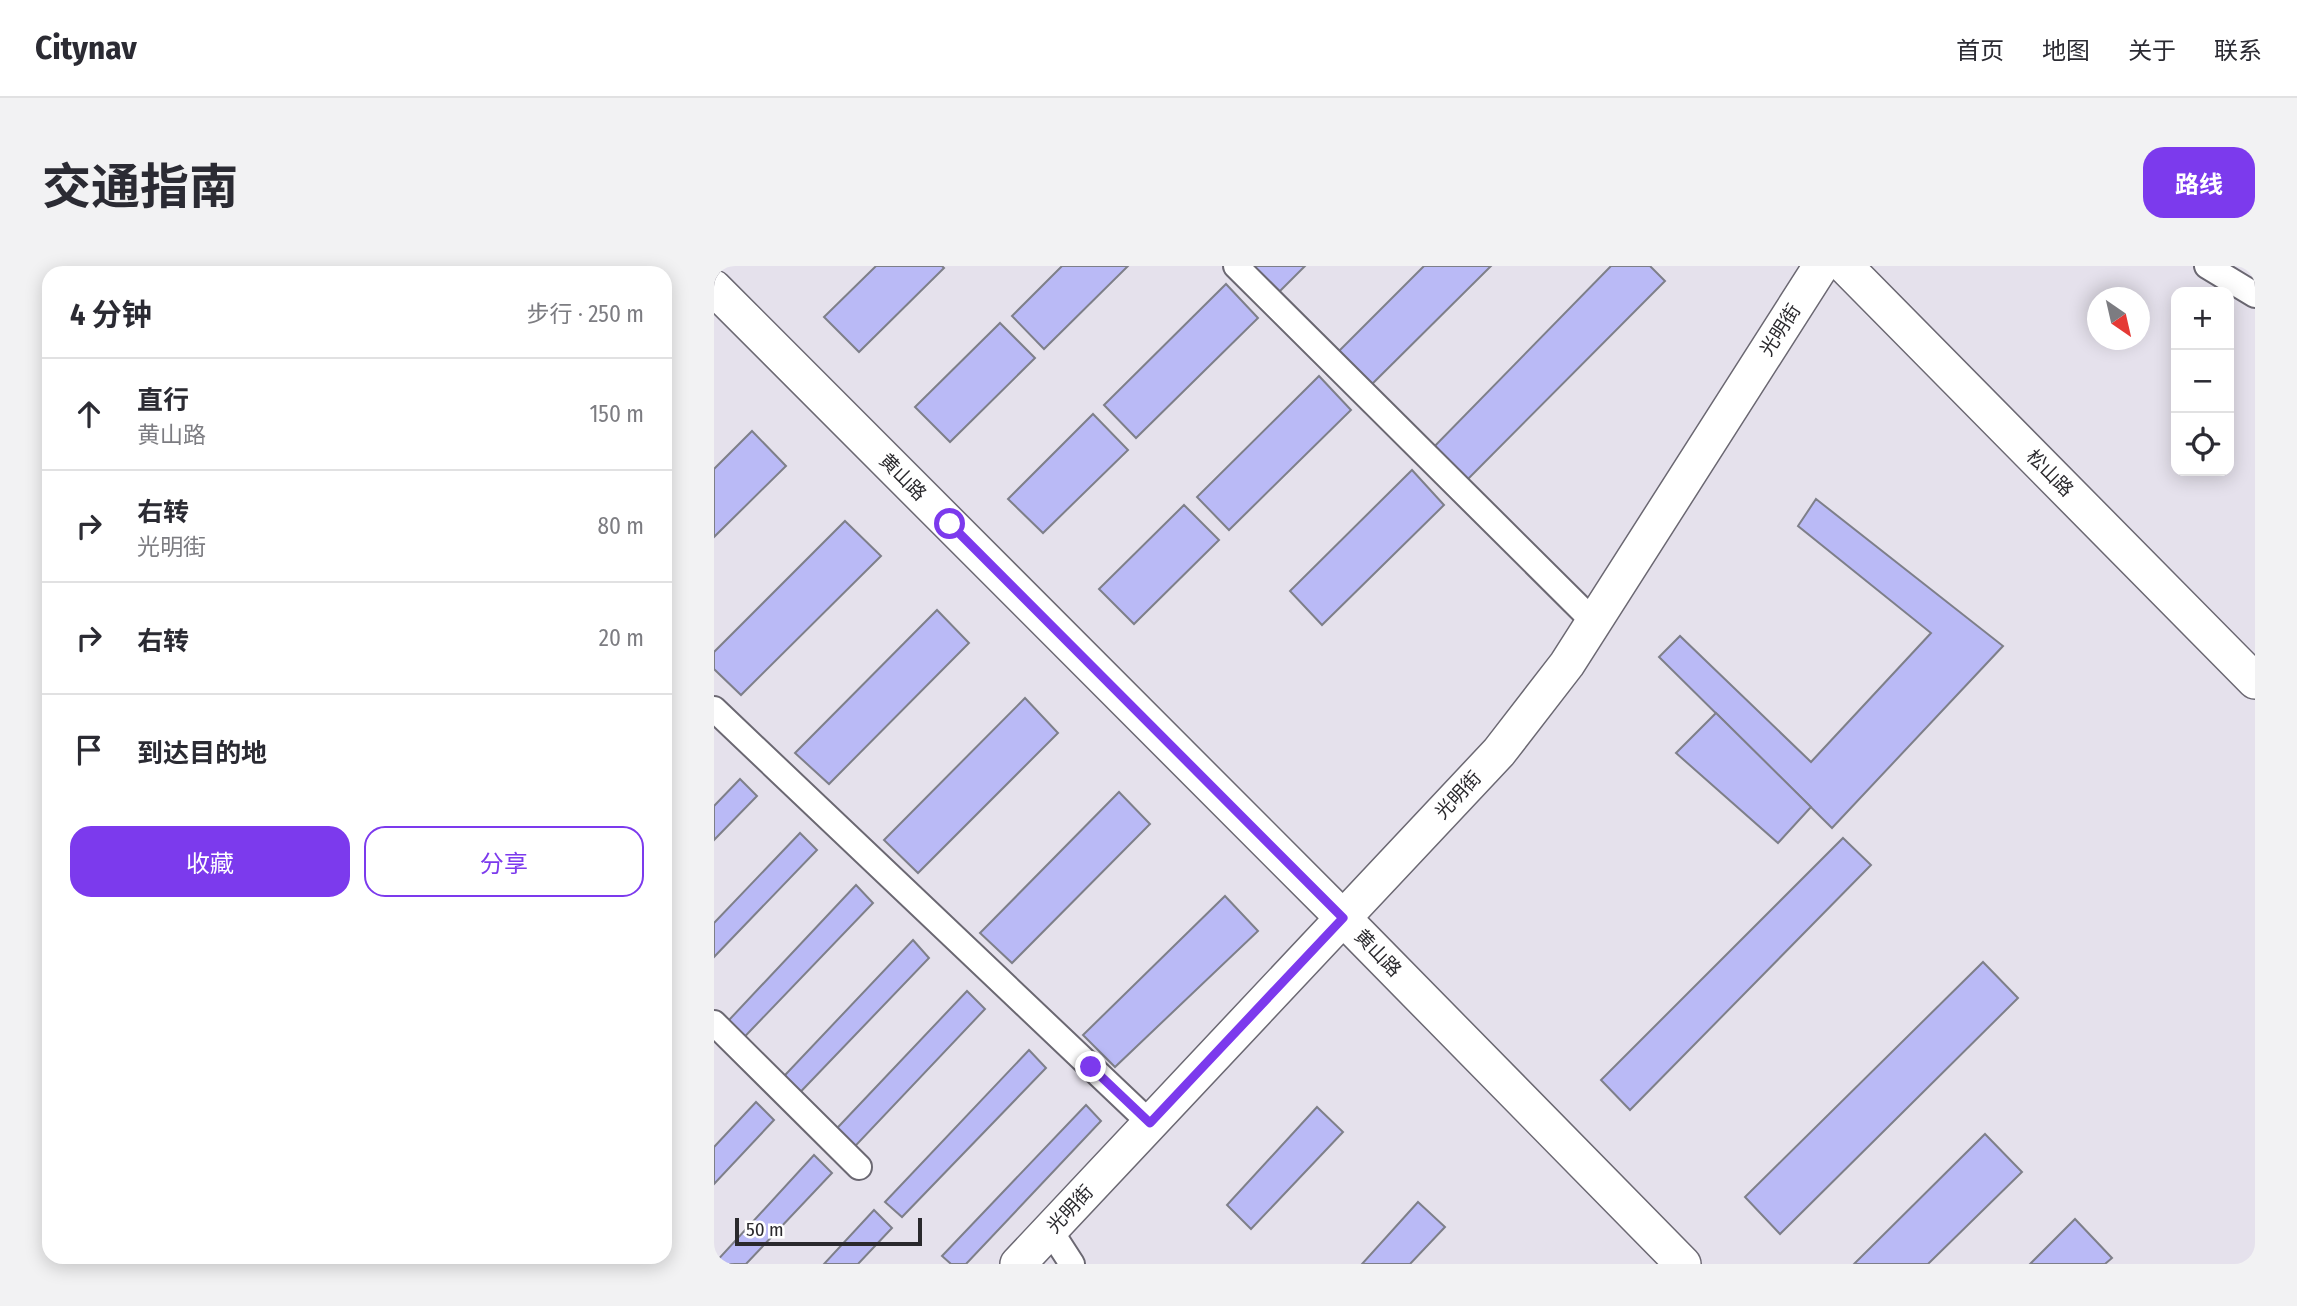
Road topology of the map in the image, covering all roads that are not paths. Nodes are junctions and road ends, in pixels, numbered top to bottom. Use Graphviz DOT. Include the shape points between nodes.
graph roads {
  1 [pos="1236,266"];
  2 [pos="1821,266"];
  3 [pos="1844,266"];
  4 [pos="2207,266"];
  5 [pos="714,288"];
  6 [pos="2255,295"];
  7 [pos="1594,622"];
  8 [pos="2255,681"];
  9 [pos="714,709"];
  10 [pos="1343,918"];
  11 [pos="714,1023"];
  12 [pos="1150,1123"];
  13 [pos="859,1167"];
  14 [pos="1050,1230"];
  15 [pos="1018,1264"];
  16 [pos="1072,1264"];
  17 [pos="1683,1264"];
  1 -- 7 [label="street"];
  2 -- 7 [label="street, 光明街"];
  3 -- 8 [label="street, 松山路"];
  4 -- 6 [label="street"];
  5 -- 10 [label="street, 黄山路"];
  7 -- 10 [label="street, 光明街" via="1499,752"];
  9 -- 12 [label="street"];
  10 -- 12 [label="street, 光明街"];
  10 -- 17 [label="street, 黄山路"];
  11 -- 13 [label="street"];
  12 -- 14 [label="street, 光明街"];
  14 -- 15 [label="street, 光明街"];
  14 -- 16 [label="street"];
}
